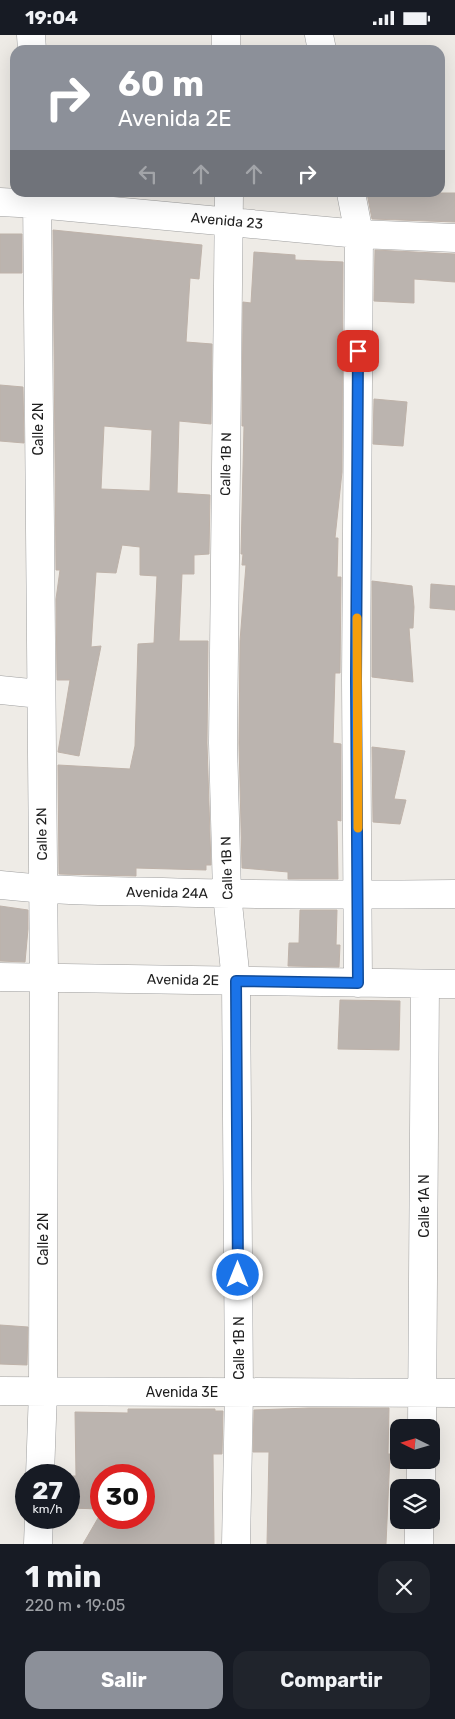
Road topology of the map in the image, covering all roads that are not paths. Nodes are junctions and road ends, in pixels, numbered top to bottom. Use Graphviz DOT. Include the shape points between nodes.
graph roads {
  1 [pos="229,197"];
  2 [pos="352,197"];
  3 [pos="37,198"];
  4 [pos="0,202"];
  5 [pos="229,221"];
  6 [pos="359,235"];
  7 [pos="455,237"];
  8 [pos="0,691"];
  9 [pos="40,694"];
  10 [pos="0,885"];
  11 [pos="43,889"];
  12 [pos="227,894"];
  13 [pos="455,894"];
  14 [pos="358,895"];
  15 [pos="0,977"];
  16 [pos="44,978"];
  17 [pos="236,981"];
  18 [pos="358,983"];
  19 [pos="425,984"];
  20 [pos="455,984"];
  21 [pos="0,1391"];
  22 [pos="43,1391"];
  23 [pos="239,1392"];
  24 [pos="424,1393"];
  25 [pos="455,1393"];
  26 [pos="422,1419"];
  27 [pos="40,1464"];
  28 [pos="39,1529"];
  29 [pos="420,1529"];
  30 [pos="38,1544"];
  31 [pos="236,1544"];
  32 [pos="419,1544"];
  1 -- 5 [label="street, Calle 1B N"];
  2 -- 6 [label="street"];
  3 -- 4 [label="street, Avenida 23"];
  3 -- 5 [label="street, Avenida 23"];
  3 -- 9 [label="street, Calle 2N"];
  5 -- 6 [label="street, Avenida 23"];
  5 -- 12 [label="street, Calle 1B N" via="223,743"];
  6 -- 7 [label="street, Avenida 23"];
  6 -- 14 [label="street"];
  8 -- 9 [label="street"];
  9 -- 11 [label="street, Calle 2N"];
  10 -- 11 [label="street, Avenida 24A"];
  11 -- 12 [label="street, Avenida 24A"];
  11 -- 16 [label="street, Calle 2N"];
  12 -- 14 [label="street, Avenida 24A"];
  12 -- 17 [label="street, Calle 1B N"];
  13 -- 14 [label="street, Avenida 24A"];
  14 -- 18 [label="street"];
  15 -- 16 [label="street, Avenida 2E"];
  16 -- 17 [label="street, Avenida 2E"];
  16 -- 22 [label="street, Calle 2N"];
  17 -- 18 [label="street, Avenida 2E"];
  17 -- 23 [label="street, Calle 1B N"];
  18 -- 19 [label="street, Avenida 2E"];
  19 -- 20 [label="street, Avenida 2E"];
  19 -- 24 [label="street, Calle 1A N"];
  21 -- 22 [label="street, Avenida 3E"];
  22 -- 23 [label="street, Avenida 3E"];
  22 -- 27 [label="street, Calle 2N"];
  23 -- 24 [label="street, Avenida 3E"];
  23 -- 31 [label="street, Calle 1B N"];
  24 -- 25 [label="street, Avenida 3E"];
  24 -- 26 [label="street, Calle 1A N"];
  28 -- 30 [label="street"];
  29 -- 32 [label="street"];
}
